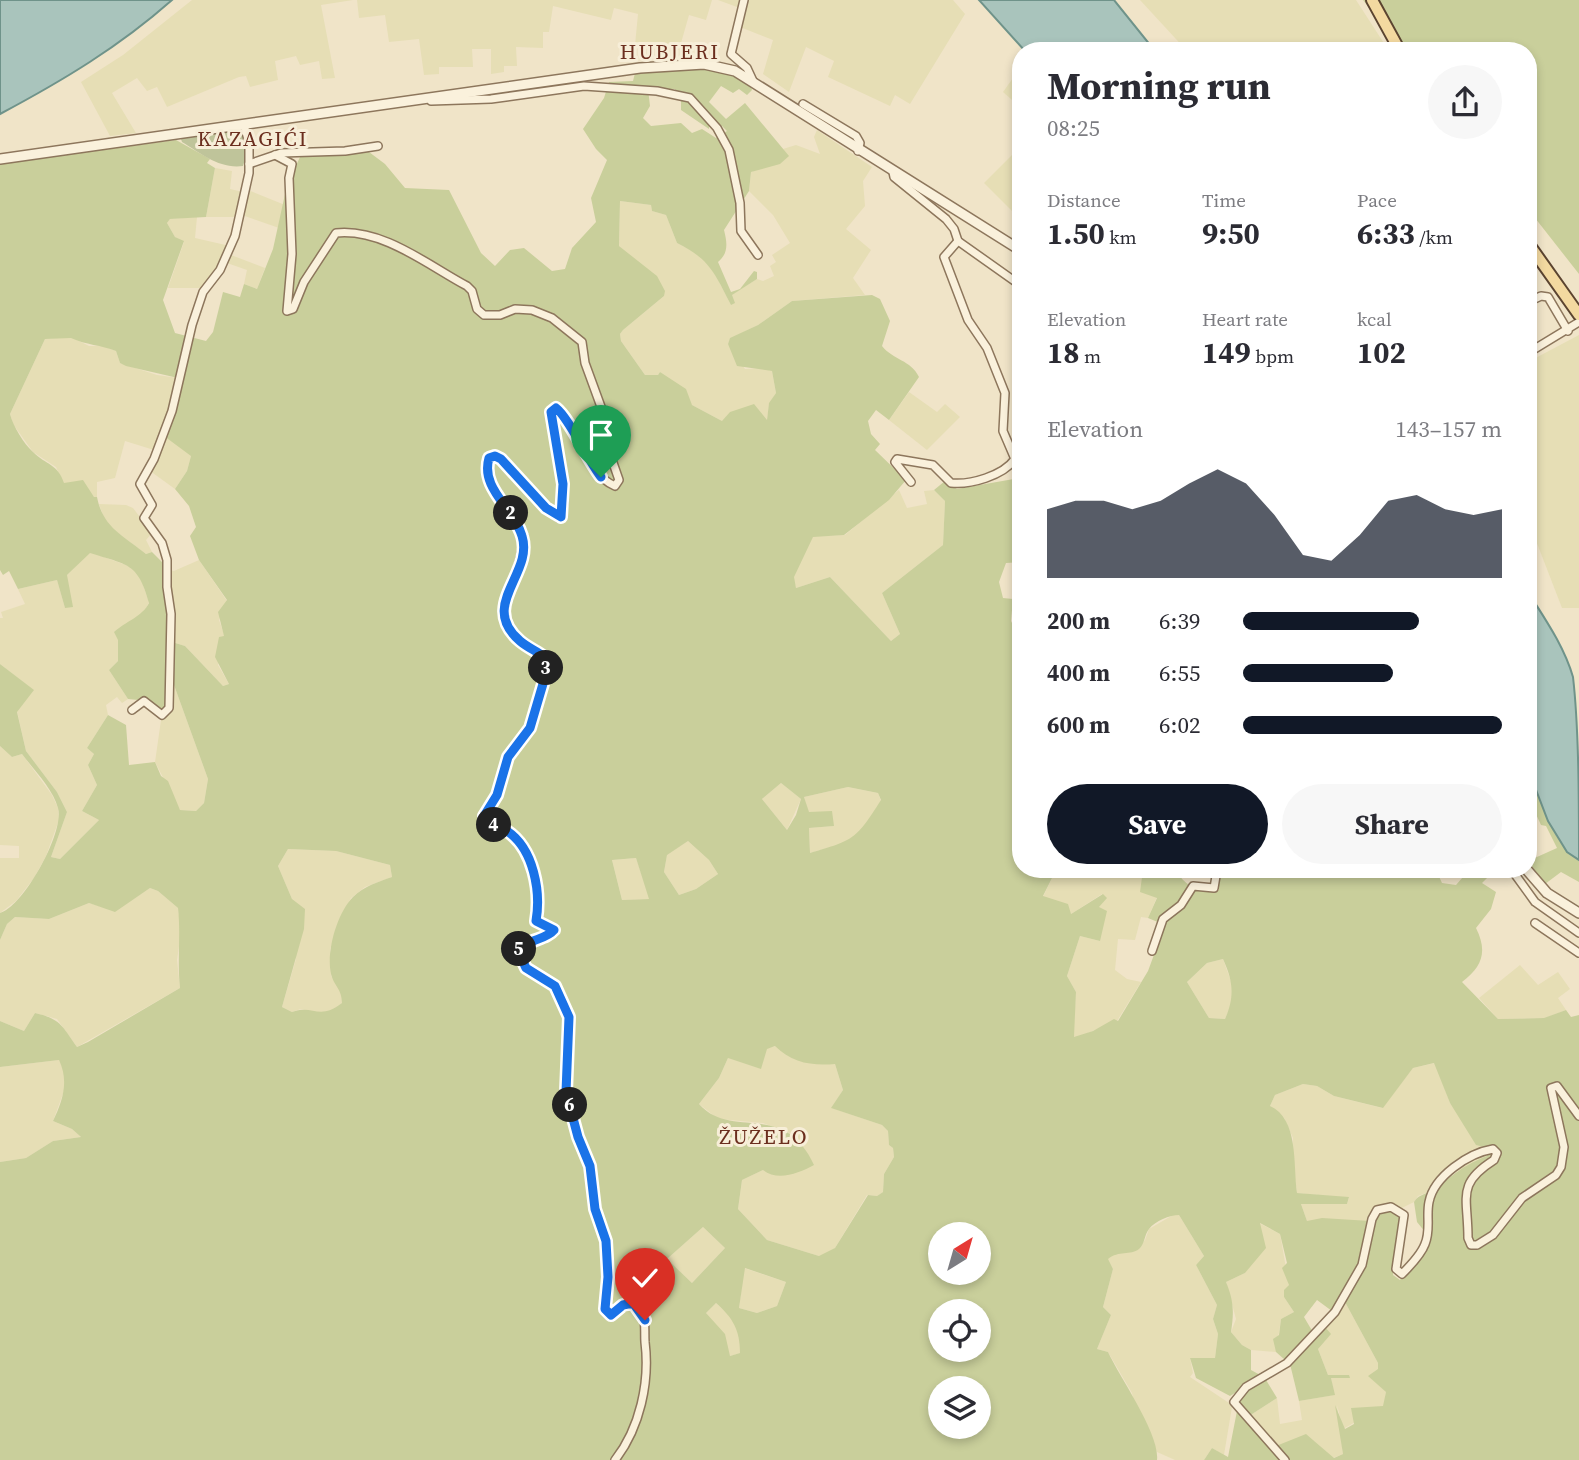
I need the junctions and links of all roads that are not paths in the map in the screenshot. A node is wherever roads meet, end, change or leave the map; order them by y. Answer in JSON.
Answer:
{"nodes":[{"id":1,"x":744,"y":0,"type":"edge"},
{"id":2,"x":1372,"y":0,"type":"edge"},
{"id":3,"x":1395,"y":42,"type":"edge"},
{"id":4,"x":753,"y":81,"type":"junction"},
{"id":5,"x":424,"y":100,"type":"junction"},
{"id":6,"x":803,"y":104,"type":"dead end"},
{"id":7,"x":244,"y":125,"type":"junction"},
{"id":8,"x":378,"y":146,"type":"dead end"},
{"id":9,"x":858,"y":151,"type":"junction"},
{"id":10,"x":275,"y":155,"type":"junction"},
{"id":11,"x":0,"y":159,"type":"edge"},
{"id":12,"x":249,"y":163,"type":"junction"},
{"id":13,"x":893,"y":172,"type":"junction"},
{"id":14,"x":958,"y":241,"type":"junction"},
{"id":15,"x":1012,"y":245,"type":"edge"},
{"id":16,"x":758,"y":255,"type":"dead end"},
{"id":17,"x":1537,"y":256,"type":"edge"},
{"id":18,"x":1012,"y":275,"type":"edge"},
{"id":19,"x":1537,"y":298,"type":"edge"},
{"id":20,"x":1579,"y":315,"type":"edge"},
{"id":21,"x":1579,"y":322,"type":"edge"},
{"id":22,"x":1569,"y":331,"type":"junction"},
{"id":23,"x":1537,"y":348,"type":"edge"},
{"id":24,"x":1012,"y":452,"type":"edge"},
{"id":25,"x":1012,"y":462,"type":"edge"},
{"id":26,"x":911,"y":482,"type":"dead end"},
{"id":27,"x":132,"y":710,"type":"dead end"},
{"id":28,"x":1216,"y":878,"type":"edge"},
{"id":29,"x":1518,"y":878,"type":"edge"},
{"id":30,"x":1534,"y":878,"type":"edge"},
{"id":31,"x":1579,"y":913,"type":"edge"},
{"id":32,"x":1535,"y":923,"type":"dead end"},
{"id":33,"x":1579,"y":933,"type":"edge"},
{"id":34,"x":1152,"y":951,"type":"dead end"},
{"id":35,"x":1579,"y":953,"type":"edge"},
{"id":36,"x":1579,"y":1116,"type":"edge"},
{"id":37,"x":615,"y":1460,"type":"edge"},
{"id":38,"x":1285,"y":1460,"type":"edge"}],
"edges":[{"from":1,"to":4,"type":"street"},
{"from":2,"to":3,"type":"main road"},
{"from":4,"to":5,"type":"street"},
{"from":4,"to":9,"type":"street"},
{"from":5,"to":7,"type":"street"},
{"from":5,"to":16,"type":"street"},
{"from":6,"to":9,"type":"street"},
{"from":7,"to":11,"type":"street"},
{"from":7,"to":12,"type":"street"},
{"from":8,"to":10,"type":"street"},
{"from":9,"to":13,"type":"street"},
{"from":10,"to":12,"type":"street"},
{"from":10,"to":37,"type":"street"},
{"from":12,"to":27,"type":"street"},
{"from":13,"to":14,"type":"street"},
{"from":13,"to":15,"type":"street"},
{"from":14,"to":18,"type":"street"},
{"from":14,"to":24,"type":"street"},
{"from":17,"to":20,"type":"main road"},
{"from":19,"to":22,"type":"street"},
{"from":21,"to":22,"type":"street"},
{"from":22,"to":23,"type":"street"},
{"from":25,"to":26,"type":"street"},
{"from":28,"to":34,"type":"street"},
{"from":29,"to":33,"type":"street"},
{"from":30,"to":31,"type":"street"},
{"from":32,"to":35,"type":"street"},
{"from":36,"to":38,"type":"street"}]}
